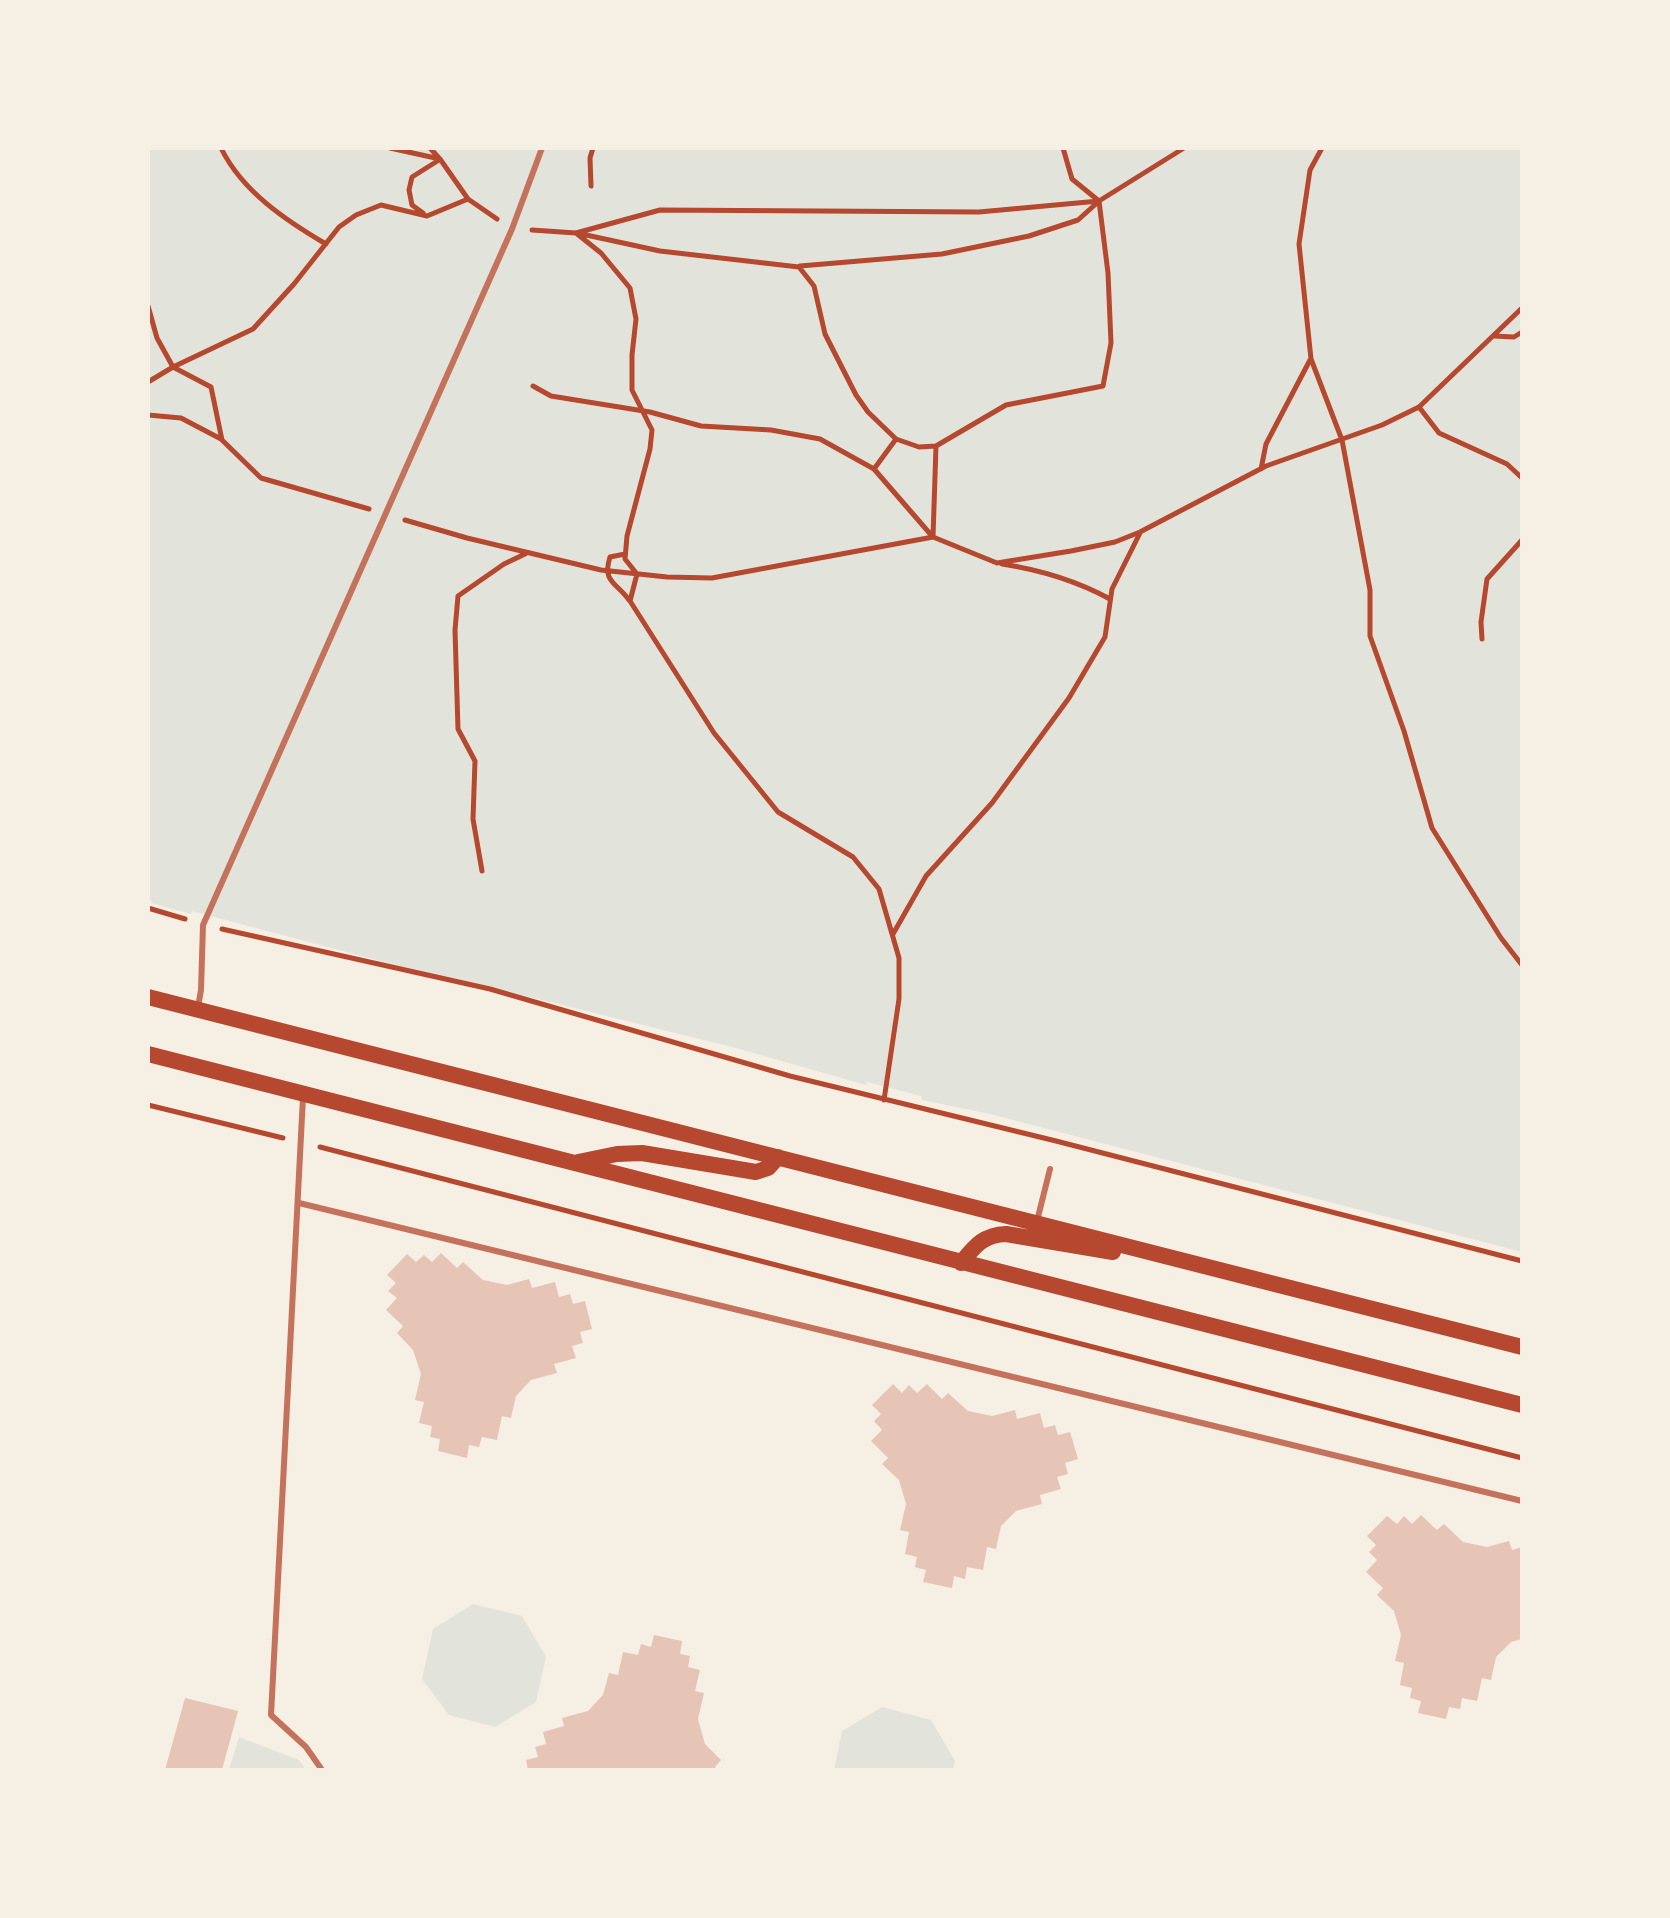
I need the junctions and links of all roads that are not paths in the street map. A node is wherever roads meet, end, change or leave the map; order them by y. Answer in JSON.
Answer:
{"nodes":[{"id":1,"x":542,"y":148,"type":"edge"},
{"id":2,"x":148,"y":997,"type":"edge"},
{"id":3,"x":197,"y":1010,"type":"junction"},
{"id":4,"x":148,"y":1054,"type":"edge"},
{"id":5,"x":303,"y":1094,"type":"junction"},
{"id":6,"x":778,"y":1157,"type":"junction"},
{"id":7,"x":573,"y":1163,"type":"junction"},
{"id":8,"x":1050,"y":1169,"type":"dead end"},
{"id":9,"x":299,"y":1203,"type":"junction"},
{"id":10,"x":1036,"y":1224,"type":"junction"},
{"id":11,"x":1142,"y":1251,"type":"junction"},
{"id":12,"x":961,"y":1263,"type":"junction"},
{"id":13,"x":1522,"y":1347,"type":"edge"},
{"id":14,"x":1522,"y":1405,"type":"edge"},
{"id":15,"x":1522,"y":1501,"type":"edge"},
{"id":16,"x":322,"y":1770,"type":"edge"}],
"edges":[{"from":1,"to":3,"type":"lane"},
{"from":2,"to":3,"type":"main road"},
{"from":3,"to":6,"type":"main road"},
{"from":4,"to":5,"type":"main road"},
{"from":5,"to":7,"type":"main road"},
{"from":5,"to":9,"type":"lane"},
{"from":6,"to":7,"type":"main road"},
{"from":6,"to":10,"type":"main road"},
{"from":7,"to":12,"type":"main road"},
{"from":8,"to":10,"type":"lane"},
{"from":9,"to":15,"type":"lane"},
{"from":9,"to":16,"type":"lane"},
{"from":10,"to":11,"type":"main road"},
{"from":11,"to":12,"type":"main road"},
{"from":11,"to":13,"type":"main road"},
{"from":12,"to":14,"type":"main road"}]}
